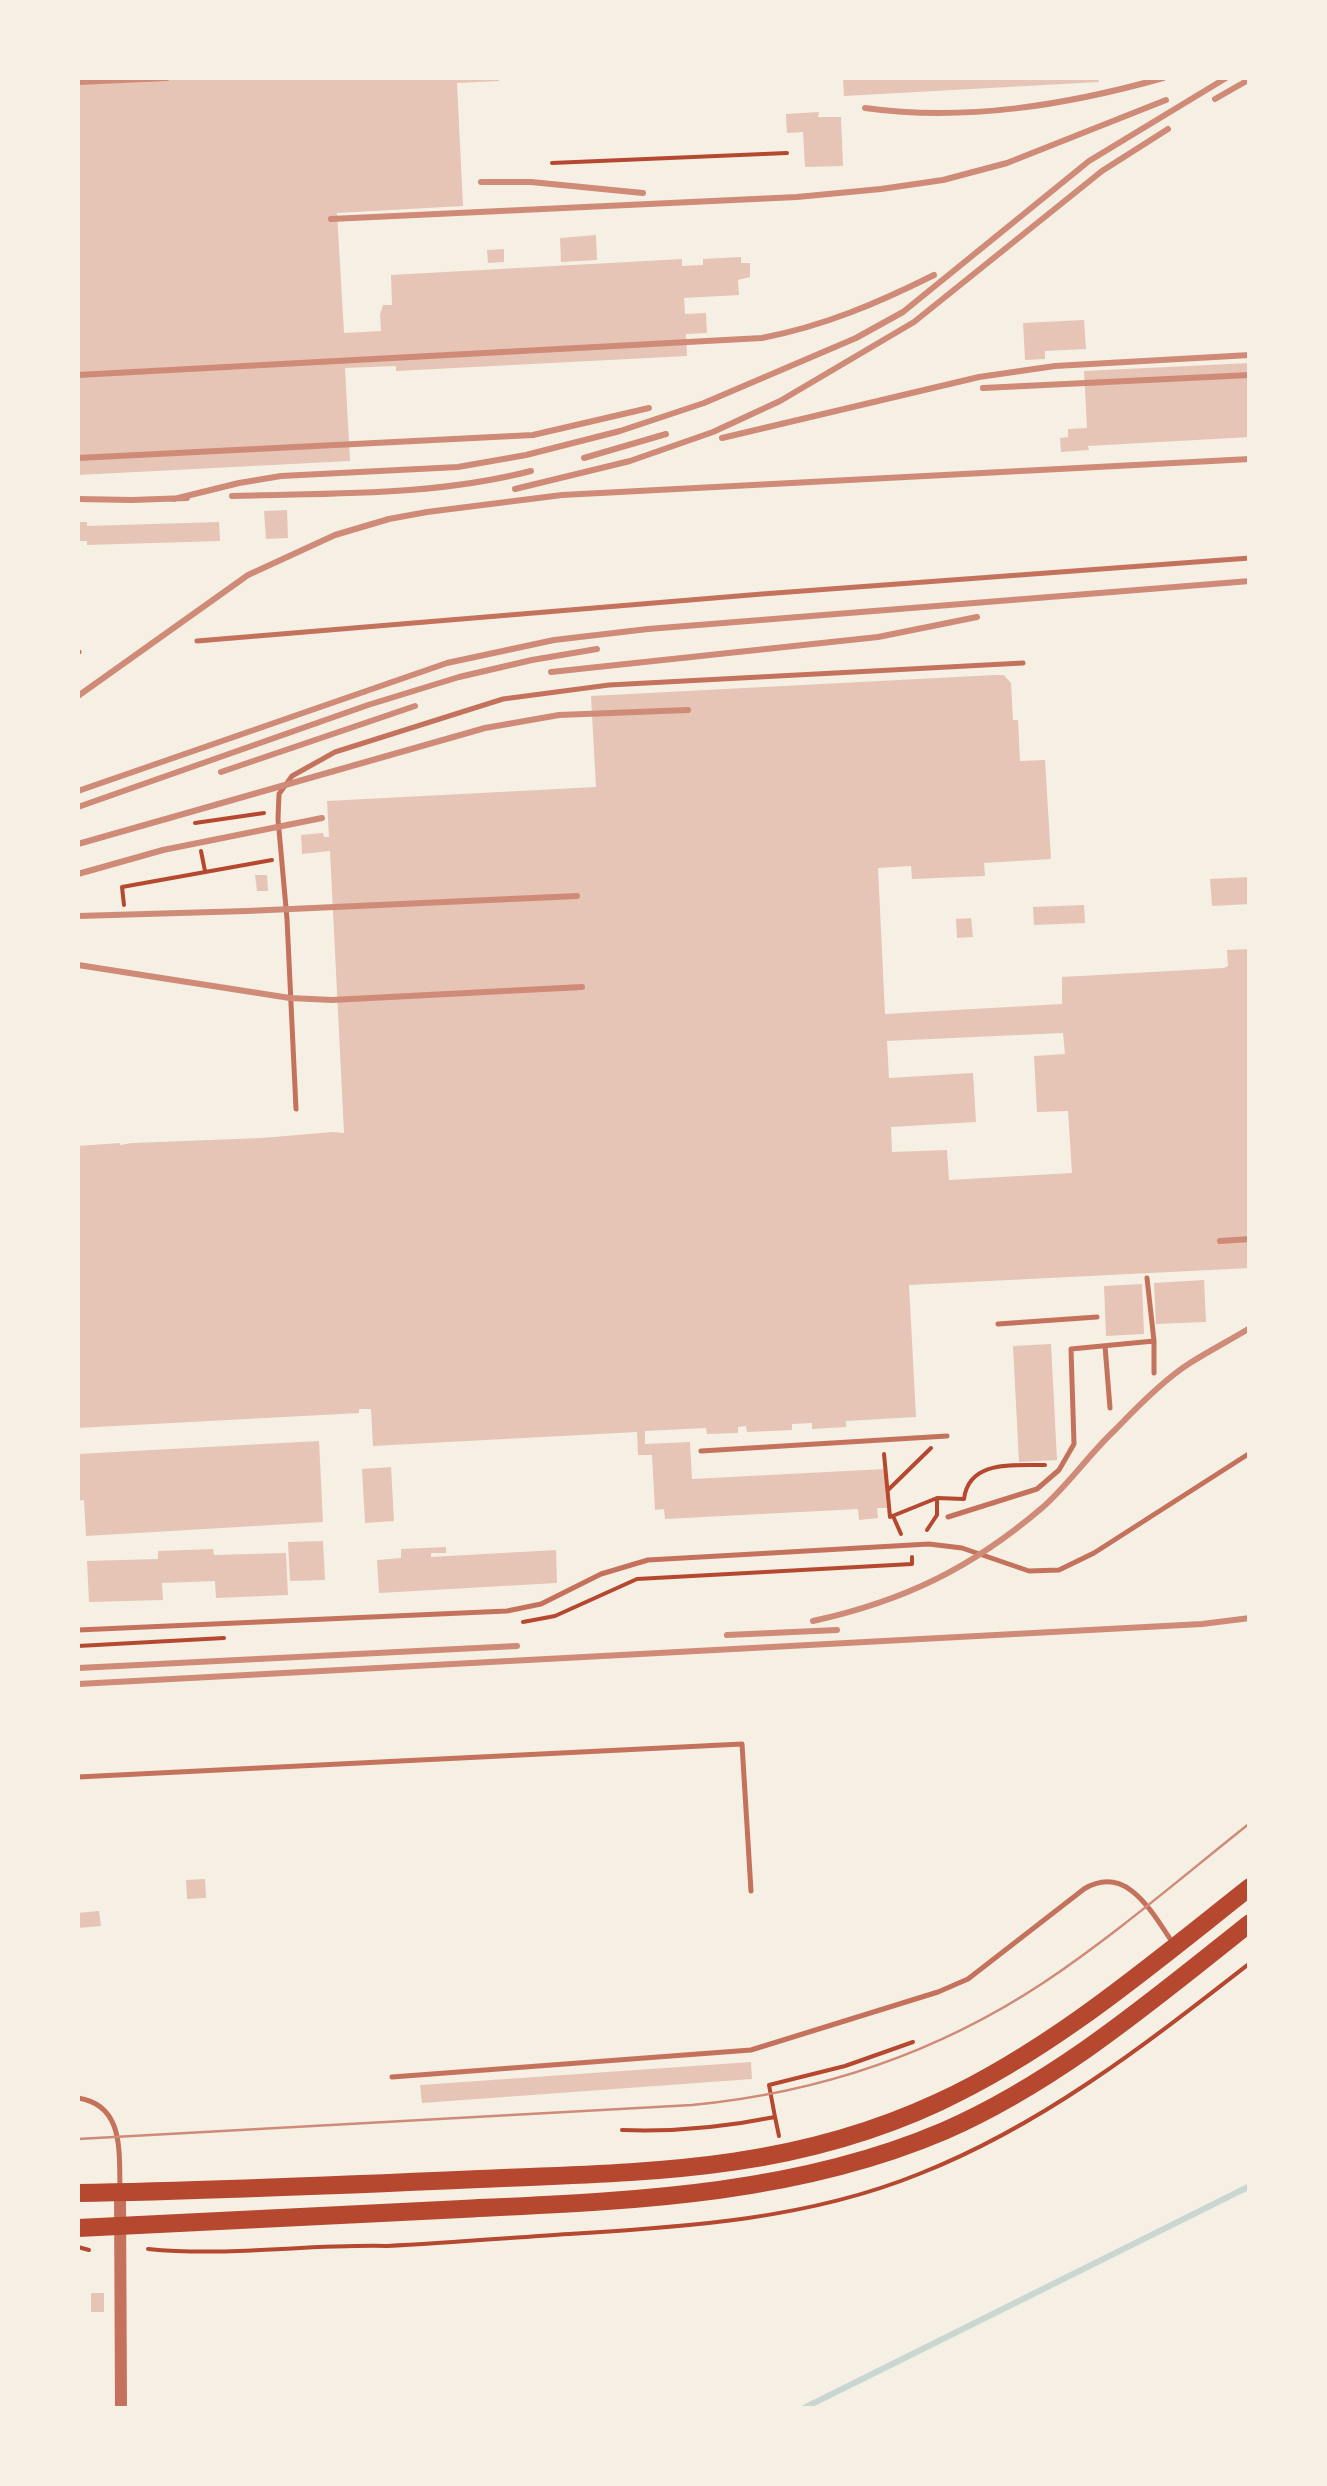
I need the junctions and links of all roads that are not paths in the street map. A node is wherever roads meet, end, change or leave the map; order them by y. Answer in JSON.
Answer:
{"nodes":[{"id":1,"x":1250,"y":558,"type":"edge"},
{"id":2,"x":197,"y":642,"type":"dead end"},
{"id":3,"x":1022,"y":663,"type":"dead end"},
{"id":4,"x":296,"y":1109,"type":"dead end"},
{"id":5,"x":1147,"y":1278,"type":"dead end"},
{"id":6,"x":1097,"y":1317,"type":"dead end"},
{"id":7,"x":998,"y":1324,"type":"dead end"},
{"id":8,"x":1154,"y":1341,"type":"junction"},
{"id":9,"x":1104,"y":1346,"type":"junction"},
{"id":10,"x":1154,"y":1374,"type":"dead end"},
{"id":11,"x":1110,"y":1408,"type":"dead end"},
{"id":12,"x":945,"y":1436,"type":"road end"},
{"id":13,"x":701,"y":1451,"type":"dead end"},
{"id":14,"x":1250,"y":1453,"type":"edge"},
{"id":15,"x":948,"y":1517,"type":"dead end"},
{"id":16,"x":78,"y":1630,"type":"edge"},
{"id":17,"x":78,"y":1777,"type":"edge"},
{"id":18,"x":1250,"y":1887,"type":"edge"},
{"id":19,"x":750,"y":1891,"type":"dead end"},
{"id":20,"x":1250,"y":1923,"type":"edge"},
{"id":21,"x":1175,"y":1946,"type":"junction"},
{"id":22,"x":392,"y":2077,"type":"dead end"},
{"id":23,"x":78,"y":2098,"type":"edge"},
{"id":24,"x":120,"y":2192,"type":"junction"},
{"id":25,"x":78,"y":2193,"type":"edge"},
{"id":26,"x":120,"y":2226,"type":"junction"},
{"id":27,"x":78,"y":2228,"type":"edge"},
{"id":28,"x":121,"y":2408,"type":"edge"}],
"edges":[{"from":1,"to":2,"type":"lane"},
{"from":3,"to":4,"type":"lane"},
{"from":5,"to":8,"type":"lane"},
{"from":6,"to":7,"type":"lane"},
{"from":8,"to":9,"type":"lane"},
{"from":8,"to":10,"type":"lane"},
{"from":9,"to":11,"type":"lane"},
{"from":9,"to":15,"type":"lane"},
{"from":12,"to":13,"type":"lane"},
{"from":14,"to":16,"type":"lane"},
{"from":17,"to":19,"type":"lane"},
{"from":18,"to":21,"type":"main road"},
{"from":20,"to":26,"type":"main road"},
{"from":21,"to":22,"type":"lane"},
{"from":21,"to":24,"type":"main road"},
{"from":23,"to":24,"type":"lane"},
{"from":24,"to":25,"type":"main road"},
{"from":24,"to":26,"type":"street"},
{"from":26,"to":27,"type":"main road"},
{"from":26,"to":28,"type":"street"}]}
